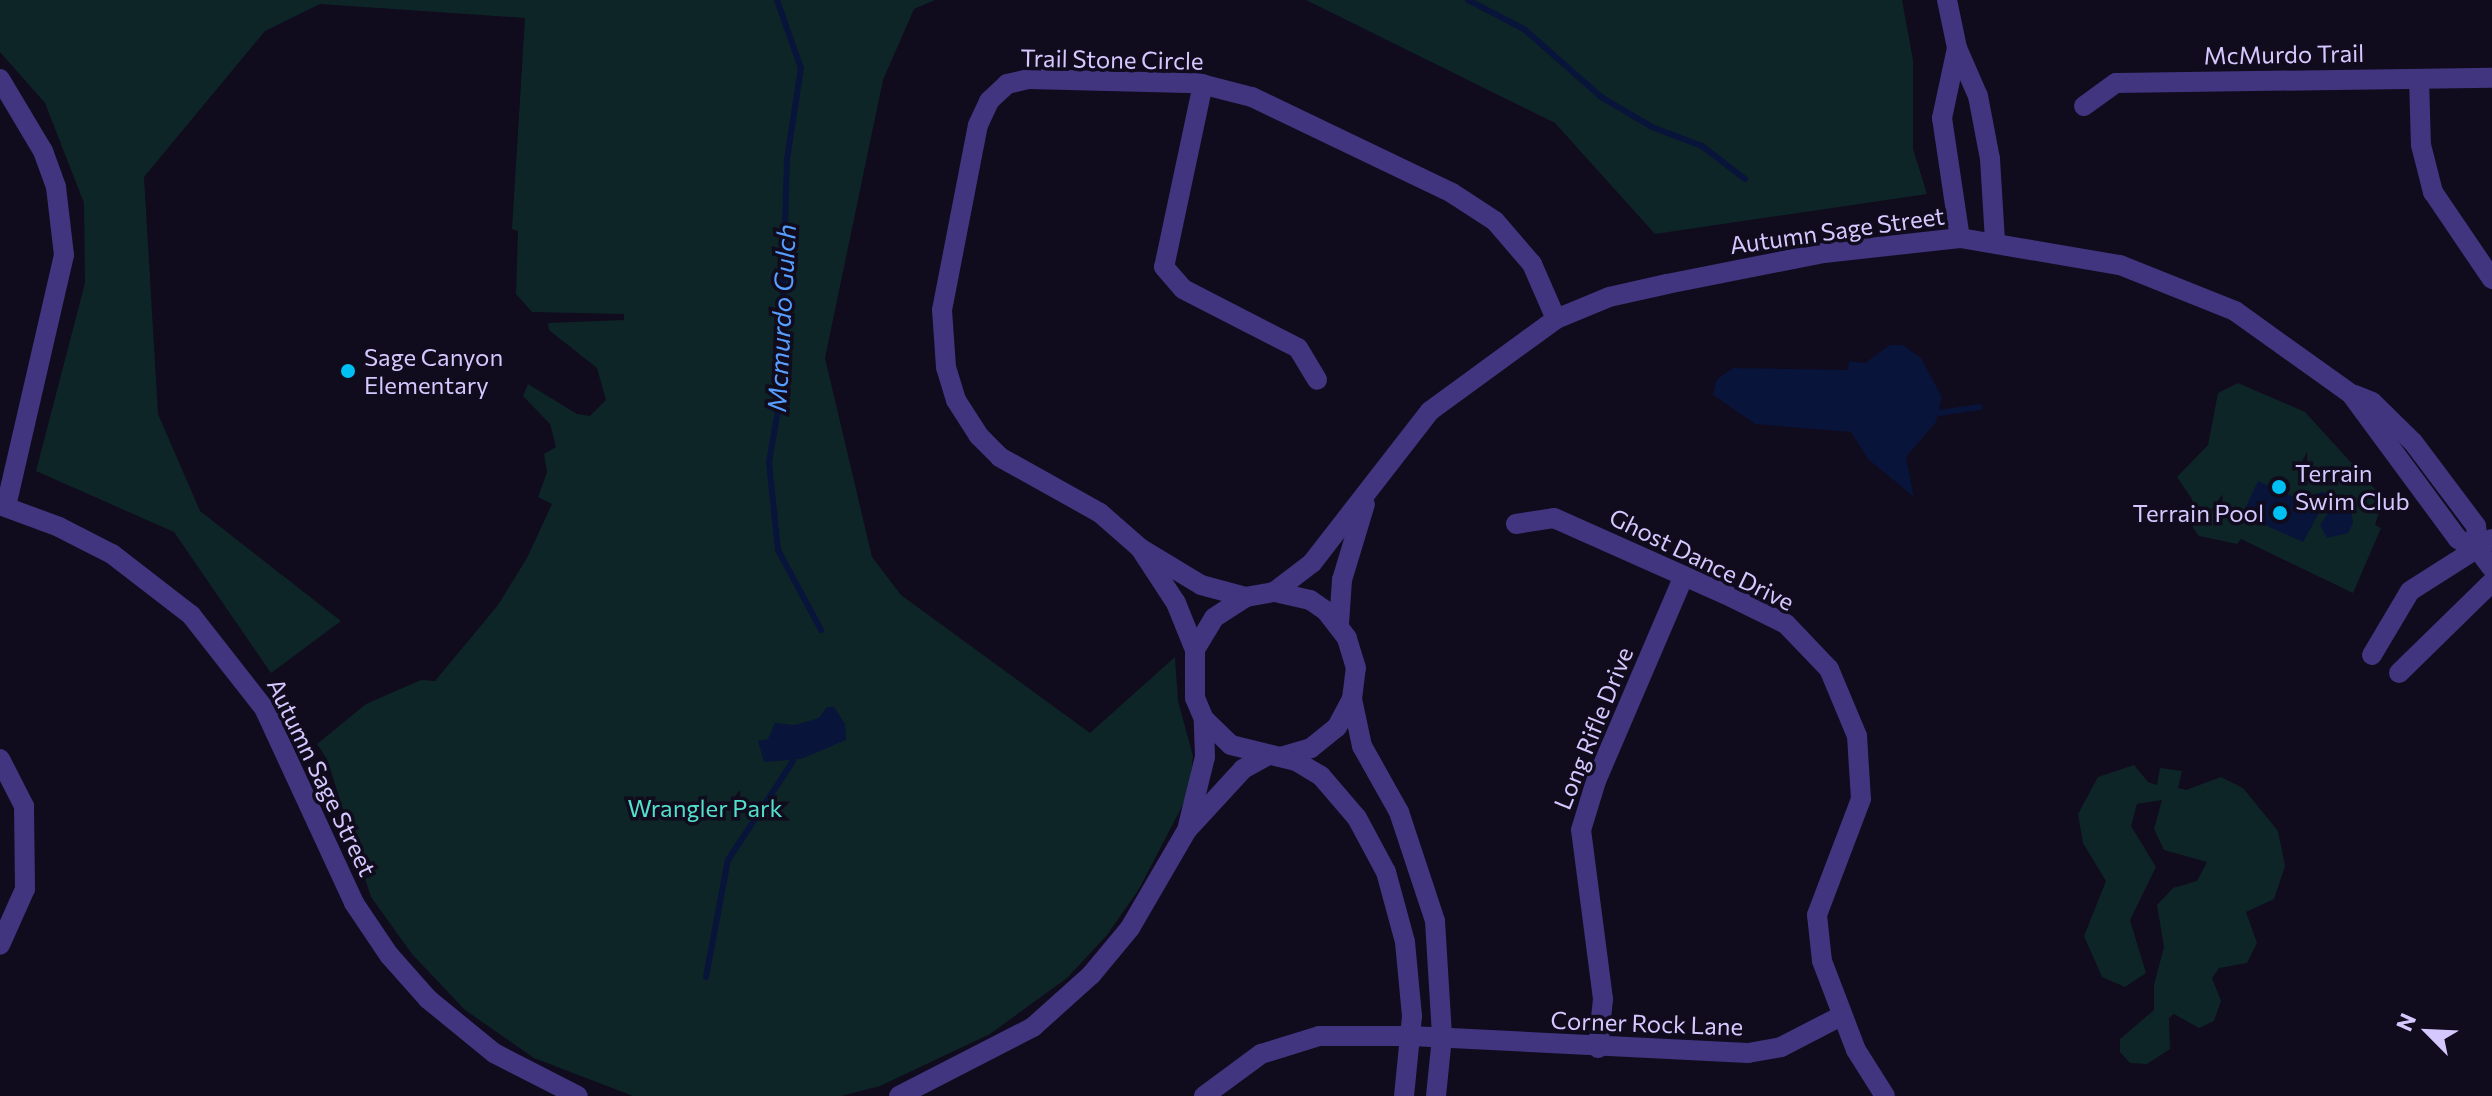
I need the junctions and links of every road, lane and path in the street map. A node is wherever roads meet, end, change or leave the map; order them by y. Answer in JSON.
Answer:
{"nodes":[{"id":1,"x":1947,"y":0,"type":"edge"},
{"id":2,"x":1957,"y":48,"type":"junction"},
{"id":3,"x":2492,"y":78,"type":"edge"},
{"id":4,"x":0,"y":79,"type":"edge"},
{"id":5,"x":2419,"y":79,"type":"junction"},
{"id":6,"x":1203,"y":84,"type":"junction"},
{"id":7,"x":2084,"y":106,"type":"dead end"},
{"id":8,"x":1960,"y":238,"type":"junction"},
{"id":9,"x":1995,"y":241,"type":"junction"},
{"id":10,"x":2492,"y":279,"type":"edge"},
{"id":11,"x":1556,"y":319,"type":"junction"},
{"id":12,"x":1317,"y":380,"type":"dead end"},
{"id":13,"x":1369,"y":491,"type":"junction"},
{"id":14,"x":3,"y":505,"type":"edge"},
{"id":15,"x":1516,"y":524,"type":"dead end"},
{"id":16,"x":2486,"y":545,"type":"edge"},
{"id":17,"x":1140,"y":548,"type":"junction"},
{"id":18,"x":2492,"y":568,"type":"edge"},
{"id":19,"x":1684,"y":576,"type":"junction"},
{"id":20,"x":2492,"y":582,"type":"edge"},
{"id":21,"x":1274,"y":592,"type":"junction"},
{"id":22,"x":1246,"y":597,"type":"junction"},
{"id":23,"x":1339,"y":624,"type":"junction"},
{"id":24,"x":1195,"y":650,"type":"junction"},
{"id":25,"x":2372,"y":655,"type":"dead end"},
{"id":26,"x":2399,"y":673,"type":"dead end"},
{"id":27,"x":1352,"y":699,"type":"junction"},
{"id":28,"x":1204,"y":719,"type":"junction"},
{"id":29,"x":1273,"y":757,"type":"junction"},
{"id":30,"x":0,"y":759,"type":"edge"},
{"id":31,"x":1187,"y":830,"type":"junction"},
{"id":32,"x":0,"y":945,"type":"edge"},
{"id":33,"x":1841,"y":1016,"type":"junction"},
{"id":34,"x":1411,"y":1036,"type":"junction"},
{"id":35,"x":1442,"y":1037,"type":"junction"},
{"id":36,"x":1598,"y":1048,"type":"junction"},
{"id":37,"x":578,"y":1096,"type":"edge"},
{"id":38,"x":899,"y":1096,"type":"edge"},
{"id":39,"x":1204,"y":1096,"type":"edge"},
{"id":40,"x":1404,"y":1096,"type":"edge"},
{"id":41,"x":1436,"y":1096,"type":"edge"},
{"id":42,"x":1885,"y":1096,"type":"edge"}],
"edges":[{"from":1,"to":2,"type":"street"},
{"from":2,"to":8,"type":"street"},
{"from":2,"to":9,"type":"street"},
{"from":3,"to":5,"type":"street","name":"McMurdo Trail"},
{"from":4,"to":14,"type":"street"},
{"from":5,"to":7,"type":"street","name":"McMurdo Trail"},
{"from":5,"to":10,"type":"street"},
{"from":6,"to":11,"type":"street","name":"Trail Stone Circle"},
{"from":6,"to":12,"type":"street"},
{"from":6,"to":17,"type":"street","name":"Trail Stone Circle"},
{"from":8,"to":9,"type":"street","name":"Autumn Sage Street"},
{"from":8,"to":11,"type":"street","name":"Autumn Sage Street"},
{"from":9,"to":16,"type":"street","name":"Autumn Sage Street"},
{"from":11,"to":13,"type":"street","name":"Autumn Sage Street"},
{"from":13,"to":21,"type":"street","name":"Autumn Sage Street"},
{"from":13,"to":23,"type":"street","name":"Autumn Sage Street"},
{"from":14,"to":37,"type":"street","name":"Autumn Sage Street"},
{"from":15,"to":19,"type":"street","name":"Ghost Dance Drive"},
{"from":16,"to":18,"type":"street","name":"Autumn Sage Street"},
{"from":16,"to":25,"type":"street"},
{"from":17,"to":22,"type":"street","name":"Trail Stone Circle"},
{"from":17,"to":24,"type":"street","name":"Trail Stone Circle"},
{"from":19,"to":33,"type":"street","name":"Ghost Dance Drive"},
{"from":19,"to":36,"type":"street","name":"Long Rifle Drive"},
{"from":20,"to":26,"type":"street"},
{"from":21,"to":22,"type":"street"},
{"from":21,"to":23,"type":"street"},
{"from":22,"to":24,"type":"street"},
{"from":23,"to":27,"type":"street"},
{"from":24,"to":28,"type":"street"},
{"from":27,"to":29,"type":"street"},
{"from":27,"to":35,"type":"street"},
{"from":28,"to":29,"type":"street"},
{"from":28,"to":31,"type":"street"},
{"from":29,"to":31,"type":"street"},
{"from":29,"to":34,"type":"street"},
{"from":30,"to":32,"type":"street"},
{"from":31,"to":38,"type":"street"},
{"from":33,"to":36,"type":"street","name":"Corner Rock Lane"},
{"from":33,"to":42,"type":"street","name":"Ghost Dance Drive"},
{"from":34,"to":35,"type":"street","name":"Corner Rock Lane"},
{"from":34,"to":39,"type":"street","name":"Corner Rock Lane"},
{"from":34,"to":40,"type":"street"},
{"from":35,"to":36,"type":"street","name":"Corner Rock Lane"},
{"from":35,"to":41,"type":"street"}]}
